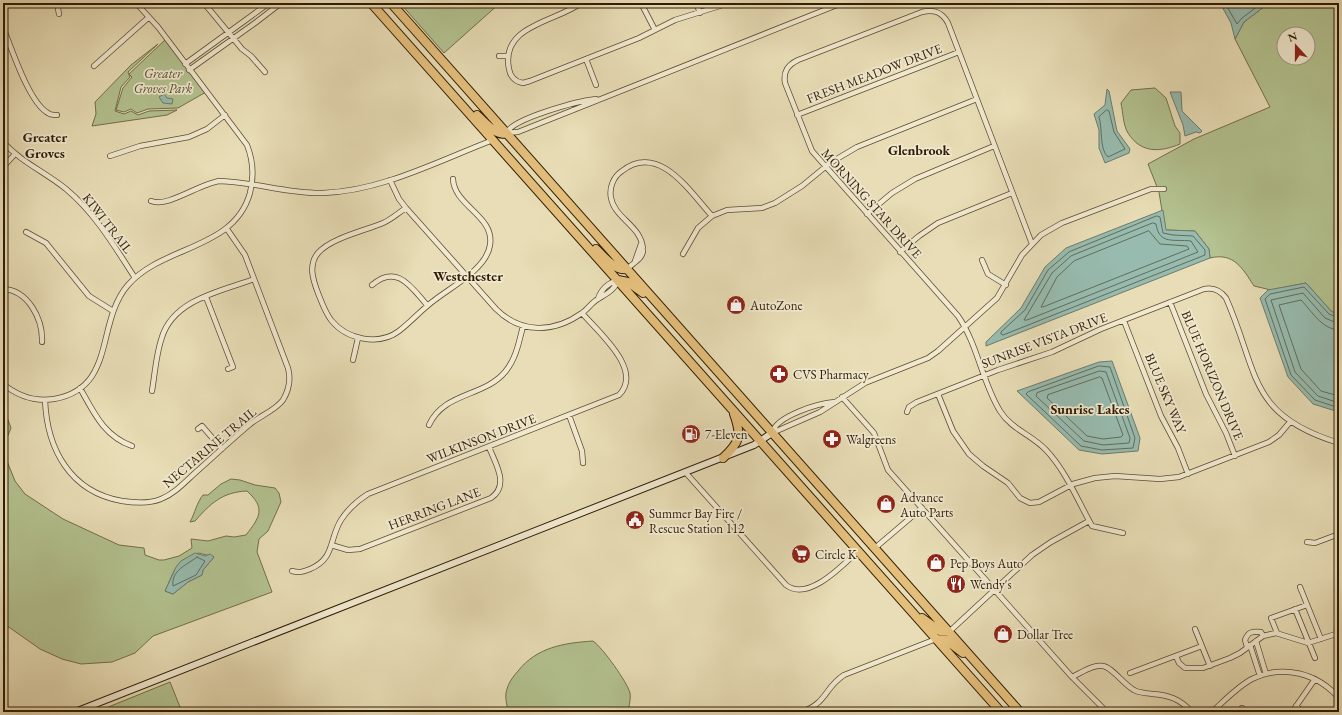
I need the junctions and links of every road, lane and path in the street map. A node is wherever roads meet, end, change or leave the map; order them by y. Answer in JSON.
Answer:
{"nodes":[{"id":1,"x":57,"y":3,"type":"edge"},
{"id":2,"x":136,"y":3,"type":"edge"},
{"id":3,"x":204,"y":3,"type":"edge"},
{"id":4,"x":269,"y":3,"type":"edge"},
{"id":5,"x":281,"y":3,"type":"edge"},
{"id":6,"x":371,"y":3,"type":"edge"},
{"id":7,"x":391,"y":3,"type":"edge"},
{"id":8,"x":581,"y":3,"type":"edge"},
{"id":9,"x":641,"y":3,"type":"edge"},
{"id":10,"x":696,"y":3,"type":"edge"},
{"id":11,"x":729,"y":3,"type":"edge"},
{"id":12,"x":842,"y":3,"type":"edge"},
{"id":13,"x":274,"y":9,"type":"junction"},
{"id":14,"x":700,"y":13,"type":"junction"},
{"id":15,"x":59,"y":14,"type":"dead end"},
{"id":16,"x":149,"y":17,"type":"junction"},
{"id":17,"x":3,"y":27,"type":"edge"},
{"id":18,"x":655,"y":30,"type":"junction"},
{"id":19,"x":228,"y":33,"type":"junction"},
{"id":20,"x":233,"y":39,"type":"junction"},
{"id":21,"x":959,"y":52,"type":"junction"},
{"id":22,"x":499,"y":56,"type":"dead end"},
{"id":23,"x":508,"y":56,"type":"junction"},
{"id":24,"x":586,"y":59,"type":"junction"},
{"id":25,"x":423,"y":61,"type":"junction"},
{"id":26,"x":185,"y":64,"type":"junction"},
{"id":27,"x":94,"y":66,"type":"dead end"},
{"id":28,"x":189,"y":70,"type":"junction"},
{"id":29,"x":780,"y":71,"type":"dead end"},
{"id":30,"x":266,"y":72,"type":"dead end"},
{"id":31,"x":785,"y":72,"type":"junction"},
{"id":32,"x":596,"y":85,"type":"dead end"},
{"id":33,"x":596,"y":99,"type":"junction"},
{"id":34,"x":977,"y":99,"type":"junction"},
{"id":35,"x":57,"y":115,"type":"dead end"},
{"id":36,"x":225,"y":115,"type":"junction"},
{"id":37,"x":538,"y":115,"type":"junction"},
{"id":38,"x":797,"y":115,"type":"junction"},
{"id":39,"x":541,"y":123,"type":"junction"},
{"id":40,"x":506,"y":133,"type":"junction"},
{"id":41,"x":493,"y":140,"type":"junction"},
{"id":42,"x":3,"y":142,"type":"edge"},
{"id":43,"x":994,"y":146,"type":"junction"},
{"id":44,"x":15,"y":154,"type":"junction"},
{"id":45,"x":110,"y":156,"type":"dead end"},
{"id":46,"x":3,"y":167,"type":"edge"},
{"id":47,"x":825,"y":167,"type":"junction"},
{"id":48,"x":453,"y":179,"type":"dead end"},
{"id":49,"x":390,"y":180,"type":"junction"},
{"id":50,"x":252,"y":186,"type":"junction"},
{"id":51,"x":1164,"y":189,"type":"dead end"},
{"id":52,"x":1012,"y":193,"type":"junction"},
{"id":53,"x":542,"y":196,"type":"junction"},
{"id":54,"x":151,"y":201,"type":"dead end"},
{"id":55,"x":406,"y":208,"type":"junction"},
{"id":56,"x":867,"y":214,"type":"junction"},
{"id":57,"x":712,"y":216,"type":"junction"},
{"id":58,"x":227,"y":229,"type":"junction"},
{"id":59,"x":26,"y":232,"type":"dead end"},
{"id":60,"x":1032,"y":244,"type":"junction"},
{"id":61,"x":900,"y":252,"type":"junction"},
{"id":62,"x":683,"y":254,"type":"dead end"},
{"id":63,"x":982,"y":260,"type":"dead end"},
{"id":64,"x":627,"y":269,"type":"junction"},
{"id":65,"x":466,"y":276,"type":"junction"},
{"id":66,"x":135,"y":278,"type":"junction"},
{"id":67,"x":254,"y":279,"type":"junction"},
{"id":68,"x":618,"y":280,"type":"junction"},
{"id":69,"x":372,"y":285,"type":"dead end"},
{"id":70,"x":1006,"y":285,"type":"junction"},
{"id":71,"x":3,"y":289,"type":"edge"},
{"id":72,"x":206,"y":297,"type":"junction"},
{"id":73,"x":1170,"y":302,"type":"junction"},
{"id":74,"x":657,"y":303,"type":"junction"},
{"id":75,"x":427,"y":305,"type":"junction"},
{"id":76,"x":113,"y":311,"type":"junction"},
{"id":77,"x":582,"y":314,"type":"junction"},
{"id":78,"x":1124,"y":321,"type":"junction"},
{"id":79,"x":523,"y":326,"type":"junction"},
{"id":80,"x":965,"y":327,"type":"junction"},
{"id":81,"x":358,"y":338,"type":"junction"},
{"id":82,"x":42,"y":342,"type":"dead end"},
{"id":83,"x":352,"y":360,"type":"dead end"},
{"id":84,"x":228,"y":369,"type":"dead end"},
{"id":85,"x":985,"y":375,"type":"junction"},
{"id":86,"x":3,"y":384,"type":"edge"},
{"id":87,"x":80,"y":388,"type":"junction"},
{"id":88,"x":152,"y":391,"type":"dead end"},
{"id":89,"x":938,"y":394,"type":"junction"},
{"id":90,"x":842,"y":397,"type":"junction"},
{"id":91,"x":45,"y":400,"type":"junction"},
{"id":92,"x":835,"y":402,"type":"junction"},
{"id":93,"x":731,"y":408,"type":"junction"},
{"id":94,"x":907,"y":412,"type":"dead end"},
{"id":95,"x":569,"y":415,"type":"junction"},
{"id":96,"x":1290,"y":422,"type":"junction"},
{"id":97,"x":429,"y":425,"type":"dead end"},
{"id":98,"x":198,"y":429,"type":"dead end"},
{"id":99,"x":772,"y":433,"type":"junction"},
{"id":100,"x":761,"y":442,"type":"junction"},
{"id":101,"x":1339,"y":443,"type":"edge"},
{"id":102,"x":132,"y":446,"type":"dead end"},
{"id":103,"x":489,"y":447,"type":"junction"},
{"id":104,"x":222,"y":449,"type":"junction"},
{"id":105,"x":1235,"y":456,"type":"junction"},
{"id":106,"x":723,"y":458,"type":"junction"},
{"id":107,"x":583,"y":463,"type":"dead end"},
{"id":108,"x":686,"y":473,"type":"junction"},
{"id":109,"x":1188,"y":474,"type":"junction"},
{"id":110,"x":1070,"y":486,"type":"junction"},
{"id":111,"x":922,"y":508,"type":"junction"},
{"id":112,"x":1090,"y":521,"type":"junction"},
{"id":113,"x":1123,"y":533,"type":"dead end"},
{"id":114,"x":1339,"y":534,"type":"edge"},
{"id":115,"x":1307,"y":542,"type":"dead end"},
{"id":116,"x":332,"y":545,"type":"junction"},
{"id":117,"x":875,"y":548,"type":"junction"},
{"id":118,"x":858,"y":551,"type":"junction"},
{"id":119,"x":292,"y":571,"type":"dead end"},
{"id":120,"x":1300,"y":587,"type":"dead end"},
{"id":121,"x":995,"y":591,"type":"junction"},
{"id":122,"x":1307,"y":604,"type":"junction"},
{"id":123,"x":909,"y":609,"type":"junction"},
{"id":124,"x":1295,"y":609,"type":"junction"},
{"id":125,"x":1195,"y":629,"type":"dead end"},
{"id":126,"x":949,"y":632,"type":"junction"},
{"id":127,"x":1277,"y":633,"type":"junction"},
{"id":128,"x":1339,"y":633,"type":"edge"},
{"id":129,"x":1263,"y":636,"type":"junction"},
{"id":130,"x":936,"y":639,"type":"junction"},
{"id":131,"x":1321,"y":639,"type":"junction"},
{"id":132,"x":1256,"y":641,"type":"junction"},
{"id":133,"x":1310,"y":643,"type":"junction"},
{"id":134,"x":1202,"y":646,"type":"junction"},
{"id":135,"x":1249,"y":646,"type":"junction"},
{"id":136,"x":1176,"y":656,"type":"junction"},
{"id":137,"x":1315,"y":658,"type":"dead end"},
{"id":138,"x":977,"y":663,"type":"junction"},
{"id":139,"x":1210,"y":666,"type":"junction"},
{"id":140,"x":1130,"y":673,"type":"dead end"},
{"id":141,"x":1266,"y":674,"type":"junction"},
{"id":142,"x":1260,"y":676,"type":"junction"},
{"id":143,"x":1072,"y":677,"type":"junction"},
{"id":144,"x":1314,"y":679,"type":"junction"},
{"id":145,"x":1339,"y":698,"type":"edge"},
{"id":146,"x":1296,"y":706,"type":"junction"},
{"id":147,"x":75,"y":712,"type":"edge"},
{"id":148,"x":802,"y":712,"type":"edge"},
{"id":149,"x":1001,"y":712,"type":"edge"},
{"id":150,"x":1020,"y":712,"type":"edge"},
{"id":151,"x":1107,"y":712,"type":"edge"},
{"id":152,"x":1192,"y":712,"type":"edge"},
{"id":153,"x":1212,"y":712,"type":"edge"},
{"id":154,"x":1292,"y":712,"type":"edge"},
{"id":155,"x":1303,"y":712,"type":"edge"}],
"edges":[{"from":1,"to":15,"type":"street"},
{"from":2,"to":16,"type":"street"},
{"from":3,"to":19,"type":"street"},
{"from":4,"to":13,"type":"street"},
{"from":4,"to":19,"type":"street"},
{"from":5,"to":13,"type":"street"},
{"from":6,"to":25,"type":"highway"},
{"from":7,"to":40,"type":"highway"},
{"from":8,"to":23,"type":"street"},
{"from":9,"to":18,"type":"street"},
{"from":10,"to":14,"type":"street"},
{"from":11,"to":14,"type":"street"},
{"from":12,"to":33,"type":"street"},
{"from":13,"to":20,"type":"street"},
{"from":14,"to":18,"type":"street"},
{"from":16,"to":26,"type":"street"},
{"from":16,"to":27,"type":"street"},
{"from":17,"to":35,"type":"street"},
{"from":18,"to":24,"type":"street"},
{"from":19,"to":20,"type":"street"},
{"from":19,"to":26,"type":"street"},
{"from":20,"to":28,"type":"street"},
{"from":20,"to":30,"type":"street"},
{"from":21,"to":31,"type":"street"},
{"from":21,"to":34,"type":"street"},
{"from":21,"to":38,"type":"street","name":"FRESH MEADOW DRIVE"},
{"from":22,"to":23,"type":"street"},
{"from":23,"to":24,"type":"street"},
{"from":24,"to":32,"type":"street"},
{"from":25,"to":40,"type":"highway"},
{"from":25,"to":41,"type":"highway"},
{"from":26,"to":28,"type":"street"},
{"from":28,"to":36,"type":"street"},
{"from":29,"to":31,"type":"street"},
{"from":31,"to":38,"type":"street","name":"MORNING STAR DRIVE"},
{"from":33,"to":37,"type":"street"},
{"from":33,"to":39,"type":"street"},
{"from":34,"to":43,"type":"street"},
{"from":34,"to":47,"type":"street"},
{"from":36,"to":45,"type":"street"},
{"from":36,"to":50,"type":"street"},
{"from":37,"to":39,"type":"street"},
{"from":37,"to":40,"type":"street"},
{"from":38,"to":47,"type":"street","name":"MORNING STAR DRIVE"},
{"from":39,"to":40,"type":"street"},
{"from":40,"to":64,"type":"highway"},
{"from":41,"to":49,"type":"street"},
{"from":41,"to":53,"type":"highway"},
{"from":42,"to":44,"type":"street","name":"KIWI TRAIL"},
{"from":43,"to":52,"type":"street"},
{"from":43,"to":56,"type":"street"},
{"from":44,"to":46,"type":"street"},
{"from":44,"to":66,"type":"street","name":"KIWI TRAIL"},
{"from":47,"to":56,"type":"street","name":"MORNING STAR DRIVE"},
{"from":47,"to":57,"type":"street"},
{"from":48,"to":65,"type":"street"},
{"from":49,"to":50,"type":"street"},
{"from":49,"to":55,"type":"street"},
{"from":50,"to":54,"type":"street"},
{"from":50,"to":58,"type":"street"},
{"from":51,"to":60,"type":"street"},
{"from":52,"to":60,"type":"street"},
{"from":52,"to":61,"type":"street"},
{"from":53,"to":64,"type":"highway"},
{"from":53,"to":68,"type":"highway"},
{"from":55,"to":65,"type":"street"},
{"from":55,"to":81,"type":"street"},
{"from":56,"to":61,"type":"street","name":"MORNING STAR DRIVE"},
{"from":57,"to":62,"type":"street"},
{"from":57,"to":64,"type":"street"},
{"from":58,"to":66,"type":"street"},
{"from":58,"to":67,"type":"street","name":"NECTARINE TRAIL"},
{"from":59,"to":76,"type":"street"},
{"from":60,"to":70,"type":"street"},
{"from":61,"to":80,"type":"street","name":"MORNING STAR DRIVE"},
{"from":63,"to":70,"type":"street"},
{"from":64,"to":74,"type":"highway"},
{"from":65,"to":75,"type":"street"},
{"from":65,"to":79,"type":"street"},
{"from":66,"to":76,"type":"street"},
{"from":67,"to":72,"type":"street"},
{"from":67,"to":104,"type":"street","name":"NECTARINE TRAIL"},
{"from":68,"to":74,"type":"highway"},
{"from":68,"to":77,"type":"street"},
{"from":68,"to":93,"type":"highway"},
{"from":69,"to":75,"type":"street"},
{"from":70,"to":80,"type":"street"},
{"from":71,"to":82,"type":"street"},
{"from":72,"to":84,"type":"street"},
{"from":72,"to":88,"type":"street"},
{"from":73,"to":78,"type":"street","name":"SUNRISE VISTA DRIVE"},
{"from":73,"to":96,"type":"street","name":"SUNRISE VISTA DRIVE"},
{"from":73,"to":105,"type":"street","name":"BLUE HORIZON DRIVE"},
{"from":74,"to":99,"type":"highway"},
{"from":75,"to":81,"type":"street"},
{"from":76,"to":87,"type":"street"},
{"from":77,"to":79,"type":"street"},
{"from":77,"to":95,"type":"street","name":"WILKINSON DRIVE"},
{"from":78,"to":85,"type":"street","name":"SUNRISE VISTA DRIVE"},
{"from":78,"to":109,"type":"street","name":"BLUE SKY WAY"},
{"from":79,"to":97,"type":"street"},
{"from":80,"to":85,"type":"street","name":"MORNING STAR DRIVE"},
{"from":80,"to":90,"type":"street"},
{"from":81,"to":83,"type":"street"},
{"from":85,"to":89,"type":"street","name":"SUNRISE VISTA DRIVE"},
{"from":85,"to":110,"type":"street","name":"MORNING STAR DRIVE"},
{"from":86,"to":91,"type":"street"},
{"from":87,"to":91,"type":"street"},
{"from":87,"to":102,"type":"street"},
{"from":89,"to":94,"type":"street","name":"SUNRISE VISTA DRIVE"},
{"from":89,"to":110,"type":"street"},
{"from":90,"to":92,"type":"street"},
{"from":90,"to":111,"type":"street"},
{"from":91,"to":104,"type":"street","name":"NECTARINE TRAIL"},
{"from":92,"to":99,"type":"street"},
{"from":92,"to":99,"type":"street"},
{"from":93,"to":100,"type":"highway"},
{"from":93,"to":106,"type":"highway"},
{"from":95,"to":103,"type":"street","name":"WILKINSON DRIVE"},
{"from":95,"to":107,"type":"street"},
{"from":96,"to":101,"type":"street"},
{"from":96,"to":105,"type":"street"},
{"from":98,"to":104,"type":"street"},
{"from":99,"to":100,"type":"main road"},
{"from":99,"to":117,"type":"highway"},
{"from":100,"to":106,"type":"main road"},
{"from":100,"to":118,"type":"highway"},
{"from":103,"to":116,"type":"street","name":"WILKINSON DRIVE"},
{"from":103,"to":116,"type":"street","name":"HERRING LANE"},
{"from":105,"to":109,"type":"street"},
{"from":106,"to":108,"type":"main road"},
{"from":108,"to":118,"type":"street"},
{"from":108,"to":147,"type":"main road"},
{"from":109,"to":110,"type":"street"},
{"from":110,"to":112,"type":"street","name":"MORNING STAR DRIVE"},
{"from":111,"to":117,"type":"street"},
{"from":111,"to":121,"type":"street"},
{"from":112,"to":113,"type":"street"},
{"from":112,"to":121,"type":"street"},
{"from":114,"to":115,"type":"street"},
{"from":116,"to":119,"type":"street","name":"WILKINSON DRIVE"},
{"from":117,"to":126,"type":"highway"},
{"from":118,"to":123,"type":"highway"},
{"from":120,"to":122,"type":"street"},
{"from":121,"to":126,"type":"street"},
{"from":121,"to":143,"type":"street"},
{"from":122,"to":124,"type":"street"},
{"from":122,"to":131,"type":"street"},
{"from":123,"to":126,"type":"highway"},
{"from":123,"to":130,"type":"highway"},
{"from":124,"to":127,"type":"street"},
{"from":124,"to":133,"type":"street"},
{"from":125,"to":134,"type":"street"},
{"from":126,"to":138,"type":"highway"},
{"from":127,"to":129,"type":"street"},
{"from":127,"to":133,"type":"street"},
{"from":128,"to":131,"type":"street"},
{"from":129,"to":132,"type":"street"},
{"from":129,"to":135,"type":"street"},
{"from":130,"to":138,"type":"highway"},
{"from":130,"to":148,"type":"street"},
{"from":130,"to":149,"type":"highway"},
{"from":131,"to":133,"type":"street"},
{"from":132,"to":135,"type":"street"},
{"from":132,"to":141,"type":"street"},
{"from":133,"to":137,"type":"street"},
{"from":134,"to":136,"type":"street"},
{"from":134,"to":139,"type":"street"},
{"from":135,"to":139,"type":"street"},
{"from":135,"to":142,"type":"street"},
{"from":136,"to":139,"type":"street"},
{"from":136,"to":140,"type":"street"},
{"from":138,"to":150,"type":"highway"},
{"from":141,"to":142,"type":"street"},
{"from":141,"to":144,"type":"street"},
{"from":142,"to":153,"type":"street"},
{"from":143,"to":151,"type":"street"},
{"from":143,"to":152,"type":"street"},
{"from":144,"to":145,"type":"street"},
{"from":144,"to":146,"type":"street"},
{"from":146,"to":154,"type":"street"},
{"from":146,"to":155,"type":"street"}]}
